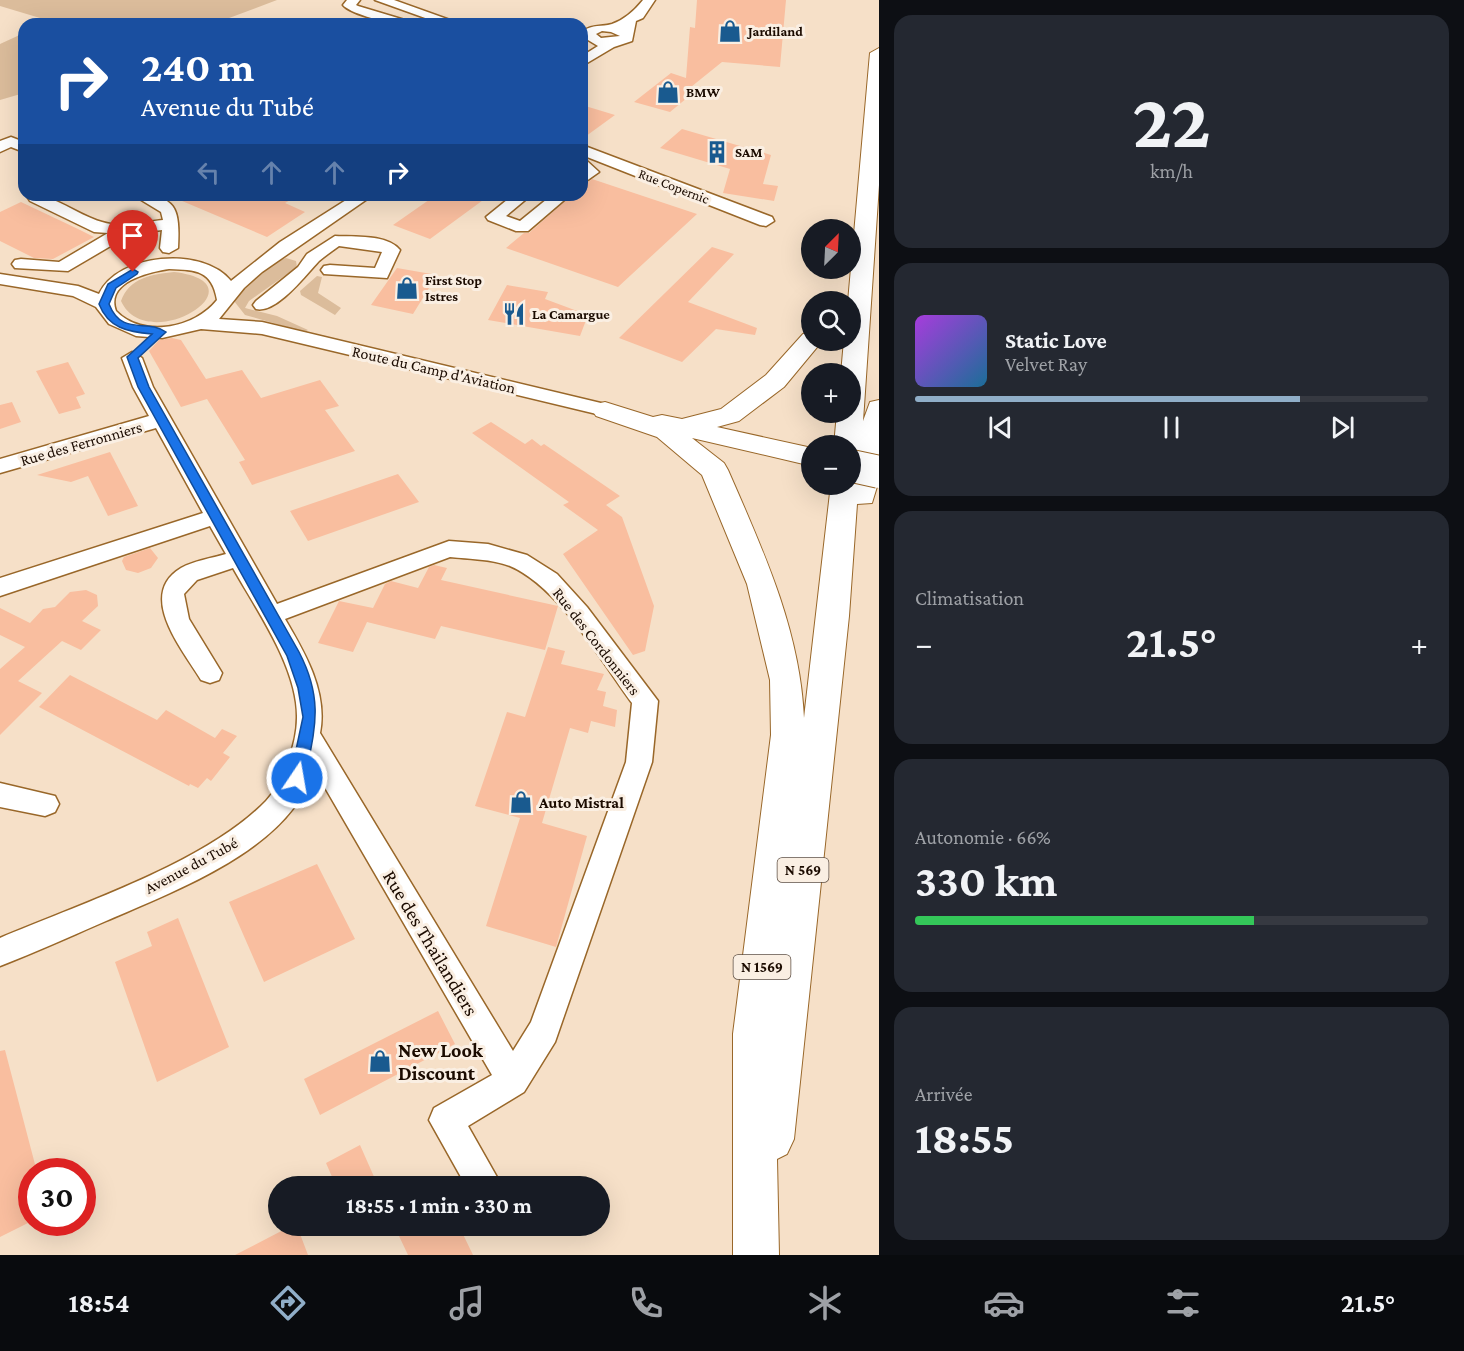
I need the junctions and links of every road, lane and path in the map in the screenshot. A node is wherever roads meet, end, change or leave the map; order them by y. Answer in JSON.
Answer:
{"nodes":[{"id":1,"x":354,"y":0,"type":"edge"},
{"id":2,"x":381,"y":0,"type":"edge"},
{"id":3,"x":649,"y":0,"type":"edge"},
{"id":4,"x":388,"y":18,"type":"edge"},
{"id":5,"x":436,"y":18,"type":"edge"},
{"id":6,"x":630,"y":20,"type":"junction"},
{"id":7,"x":611,"y":28,"type":"junction"},
{"id":8,"x":626,"y":34,"type":"junction"},
{"id":9,"x":592,"y":40,"type":"junction"},
{"id":10,"x":610,"y":44,"type":"junction"},
{"id":11,"x":588,"y":48,"type":"edge"},
{"id":12,"x":879,"y":56,"type":"edge"},
{"id":13,"x":588,"y":58,"type":"edge"},
{"id":14,"x":18,"y":145,"type":"edge"},
{"id":15,"x":0,"y":147,"type":"edge"},
{"id":16,"x":588,"y":152,"type":"edge"},
{"id":17,"x":42,"y":201,"type":"edge"},
{"id":18,"x":157,"y":201,"type":"edge"},
{"id":19,"x":356,"y":201,"type":"edge"},
{"id":20,"x":515,"y":201,"type":"edge"},
{"id":21,"x":554,"y":201,"type":"edge"},
{"id":22,"x":765,"y":221,"type":"dead end"},
{"id":23,"x":171,"y":224,"type":"junction"},
{"id":24,"x":866,"y":225,"type":"junction"},
{"id":25,"x":127,"y":229,"type":"junction"},
{"id":26,"x":169,"y":248,"type":"junction"},
{"id":27,"x":279,"y":251,"type":"junction"},
{"id":28,"x":21,"y":264,"type":"dead end"},
{"id":29,"x":191,"y":265,"type":"junction"},
{"id":30,"x":148,"y":267,"type":"junction"},
{"id":31,"x":210,"y":270,"type":"junction"},
{"id":32,"x":330,"y":270,"type":"dead end"},
{"id":33,"x":0,"y":279,"type":"edge"},
{"id":34,"x":120,"y":279,"type":"junction"},
{"id":35,"x":48,"y":286,"type":"junction"},
{"id":36,"x":846,"y":291,"type":"edge"},
{"id":37,"x":104,"y":304,"type":"junction"},
{"id":38,"x":223,"y":304,"type":"junction"},
{"id":39,"x":262,"y":305,"type":"dead end"},
{"id":40,"x":200,"y":323,"type":"junction"},
{"id":41,"x":119,"y":324,"type":"junction"},
{"id":42,"x":262,"y":328,"type":"junction"},
{"id":43,"x":161,"y":332,"type":"junction"},
{"id":44,"x":801,"y":351,"type":"edge"},
{"id":45,"x":132,"y":357,"type":"junction"},
{"id":46,"x":879,"y":408,"type":"edge"},
{"id":47,"x":605,"y":410,"type":"junction"},
{"id":48,"x":162,"y":419,"type":"junction"},
{"id":49,"x":681,"y":427,"type":"junction"},
{"id":50,"x":849,"y":435,"type":"edge"},
{"id":51,"x":725,"y":436,"type":"junction"},
{"id":52,"x":801,"y":454,"type":"edge"},
{"id":53,"x":0,"y":466,"type":"edge"},
{"id":54,"x":861,"y":468,"type":"edge"},
{"id":55,"x":714,"y":470,"type":"junction"},
{"id":56,"x":879,"y":472,"type":"edge"},
{"id":57,"x":844,"y":495,"type":"edge"},
{"id":58,"x":217,"y":516,"type":"junction"},
{"id":59,"x":240,"y":558,"type":"junction"},
{"id":60,"x":0,"y":587,"type":"edge"},
{"id":61,"x":271,"y":615,"type":"junction"},
{"id":62,"x":833,"y":615,"type":"junction"},
{"id":63,"x":210,"y":673,"type":"dead end"},
{"id":64,"x":306,"y":734,"type":"junction"},
{"id":65,"x":0,"y":795,"type":"edge"},
{"id":66,"x":45,"y":804,"type":"dead end"},
{"id":67,"x":0,"y":952,"type":"edge"},
{"id":68,"x":513,"y":1081,"type":"junction"},
{"id":69,"x":479,"y":1176,"type":"edge"},
{"id":70,"x":757,"y":1255,"type":"edge"}],
"edges":[{"from":1,"to":4,"type":"street"},
{"from":2,"to":5,"type":"street"},
{"from":3,"to":6,"type":"street"},
{"from":6,"to":7,"type":"street"},
{"from":6,"to":8,"type":"street"},
{"from":7,"to":8,"type":"street"},
{"from":7,"to":9,"type":"street"},
{"from":8,"to":10,"type":"street"},
{"from":9,"to":10,"type":"street"},
{"from":9,"to":11,"type":"street"},
{"from":10,"to":13,"type":"street"},
{"from":12,"to":24,"type":"main road"},
{"from":14,"to":15,"type":"street"},
{"from":16,"to":22,"type":"street","name":"Rue Copernic"},
{"from":17,"to":25,"type":"street"},
{"from":18,"to":23,"type":"street"},
{"from":19,"to":27,"type":"street"},
{"from":20,"to":21,"type":"street"},
{"from":23,"to":25,"type":"street"},
{"from":23,"to":26,"type":"street"},
{"from":24,"to":36,"type":"main road"},
{"from":24,"to":50,"type":"main road"},
{"from":25,"to":28,"type":"street"},
{"from":26,"to":29,"type":"street"},
{"from":26,"to":30,"type":"street"},
{"from":27,"to":31,"type":"street"},
{"from":27,"to":38,"type":"street"},
{"from":29,"to":30,"type":"street"},
{"from":29,"to":31,"type":"street"},
{"from":30,"to":34,"type":"street"},
{"from":31,"to":38,"type":"street"},
{"from":32,"to":39,"type":"street"},
{"from":33,"to":35,"type":"street"},
{"from":34,"to":35,"type":"street"},
{"from":34,"to":37,"type":"street"},
{"from":35,"to":37,"type":"street"},
{"from":37,"to":41,"type":"street","name":"Avenue du Tubé"},
{"from":38,"to":40,"type":"street"},
{"from":38,"to":42,"type":"street","name":"Route du Camp d'Aviation"},
{"from":40,"to":42,"type":"street","name":"Route du Camp d'Aviation"},
{"from":40,"to":43,"type":"street"},
{"from":41,"to":43,"type":"street"},
{"from":41,"to":45,"type":"street","name":"Avenue du Tubé"},
{"from":42,"to":47,"type":"street","name":"Route du Camp d'Aviation"},
{"from":43,"to":45,"type":"street"},
{"from":44,"to":49,"type":"main road"},
{"from":45,"to":48,"type":"street","name":"Avenue du Tubé"},
{"from":46,"to":62,"type":"main road","number":"N 569"},
{"from":47,"to":49,"type":"main road"},
{"from":47,"to":55,"type":"main road"},
{"from":48,"to":53,"type":"street","name":"Rue des Ferronniers"},
{"from":48,"to":58,"type":"street","name":"Avenue du Tubé"},
{"from":49,"to":51,"type":"main road"},
{"from":51,"to":52,"type":"main road"},
{"from":51,"to":55,"type":"main road"},
{"from":54,"to":56,"type":"main road","bridge":true},
{"from":55,"to":70,"type":"main road","number":"N 1569"},
{"from":57,"to":62,"type":"main road","number":"N 569"},
{"from":58,"to":59,"type":"street","name":"Avenue du Tubé"},
{"from":58,"to":60,"type":"street"},
{"from":59,"to":61,"type":"street","name":"Avenue du Tubé"},
{"from":59,"to":63,"type":"street"},
{"from":61,"to":64,"type":"street","name":"Avenue du Tubé"},
{"from":61,"to":68,"type":"street","name":"Rue des Cordonniers"},
{"from":62,"to":70,"type":"main road","number":"N 569"},
{"from":64,"to":67,"type":"street","name":"Avenue du Tubé"},
{"from":64,"to":68,"type":"street","name":"Rue des Thailandiers"},
{"from":65,"to":66,"type":"street"},
{"from":68,"to":69,"type":"street"}]}
